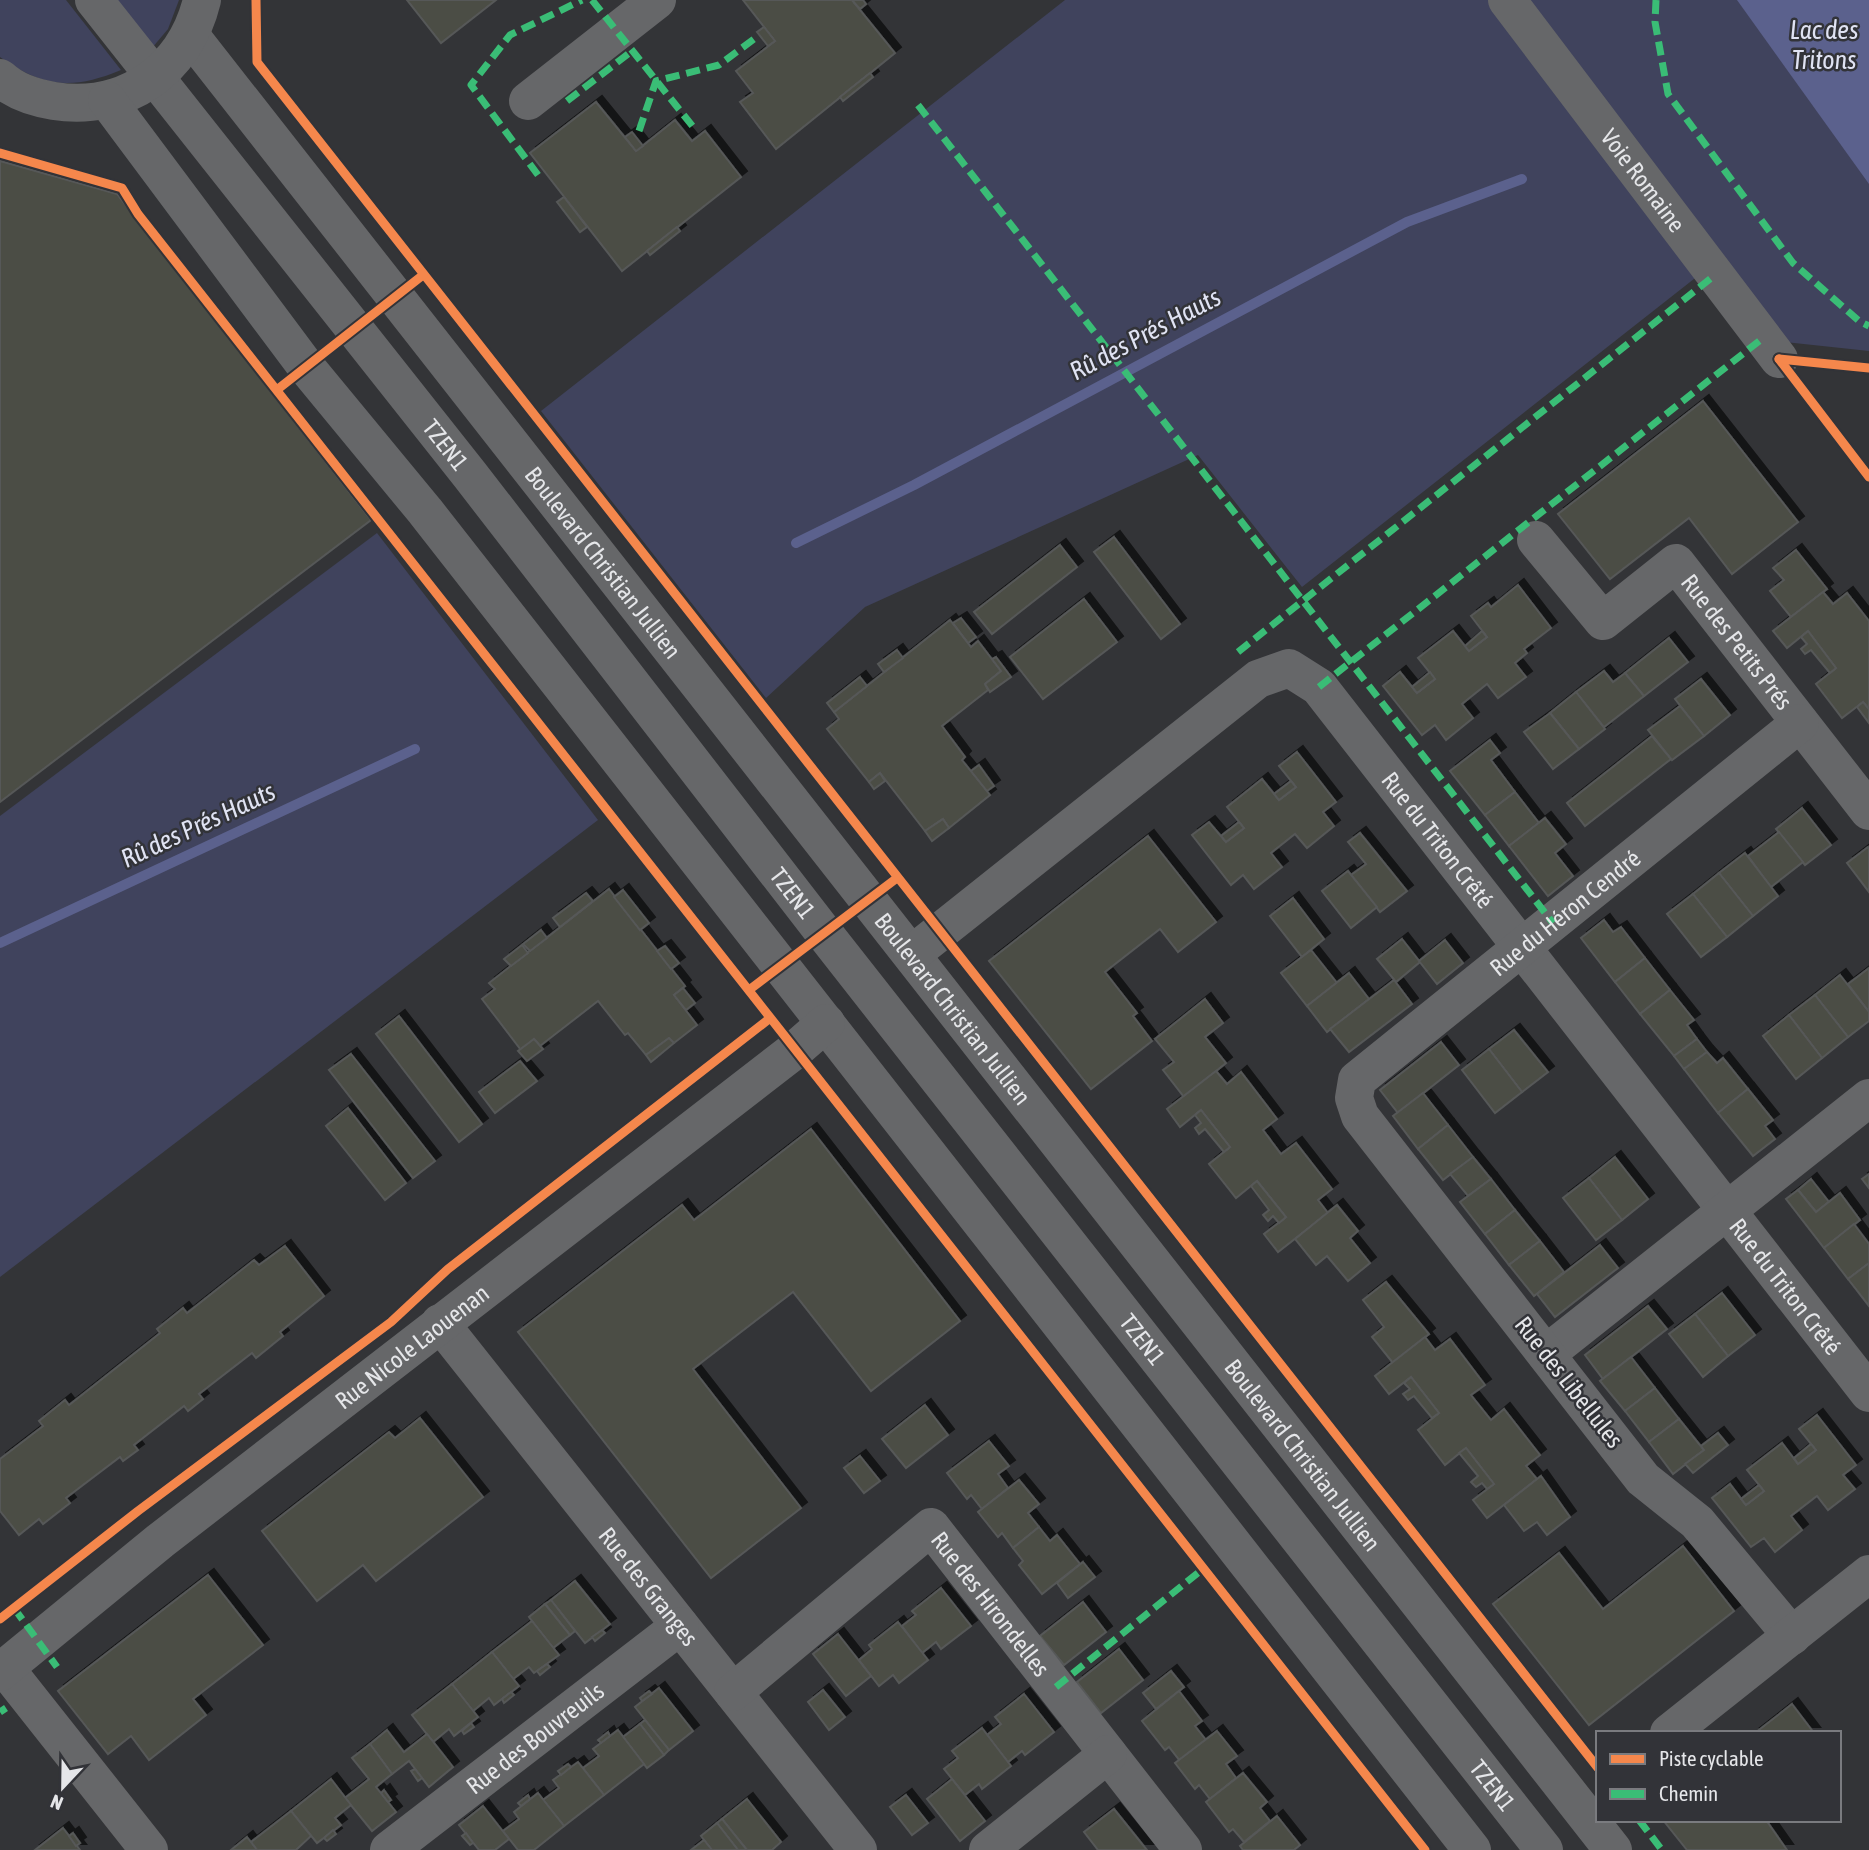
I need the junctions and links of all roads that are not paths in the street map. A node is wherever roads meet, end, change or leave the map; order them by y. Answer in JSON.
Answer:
{"nodes":[{"id":1,"x":94,"y":0,"type":"edge"},
{"id":2,"x":1507,"y":0,"type":"edge"},
{"id":3,"x":648,"y":3,"type":"edge"},
{"id":4,"x":196,"y":18,"type":"edge"},
{"id":5,"x":0,"y":78,"type":"edge"},
{"id":6,"x":154,"y":78,"type":"junction"},
{"id":7,"x":107,"y":100,"type":"junction"},
{"id":8,"x":527,"y":101,"type":"dead end"},
{"id":9,"x":1779,"y":359,"type":"dead end"},
{"id":10,"x":1536,"y":540,"type":"dead end"},
{"id":11,"x":1800,"y":723,"type":"junction"},
{"id":12,"x":1869,"y":811,"type":"edge"},
{"id":13,"x":1522,"y":948,"type":"junction"},
{"id":14,"x":912,"y":954,"type":"junction"},
{"id":15,"x":826,"y":1023,"type":"junction"},
{"id":16,"x":1869,"y":1098,"type":"edge"},
{"id":17,"x":1360,"y":1116,"type":"joint"},
{"id":18,"x":1727,"y":1211,"type":"junction"},
{"id":19,"x":440,"y":1323,"type":"junction"},
{"id":20,"x":1546,"y":1354,"type":"junction"},
{"id":21,"x":1869,"y":1393,"type":"edge"},
{"id":22,"x":1869,"y":1574,"type":"edge"},
{"id":23,"x":680,"y":1626,"type":"junction"},
{"id":24,"x":1792,"y":1636,"type":"junction"},
{"id":25,"x":3,"y":1670,"type":"edge"},
{"id":26,"x":733,"y":1692,"type":"junction"},
{"id":27,"x":1673,"y":1731,"type":"edge"},
{"id":28,"x":1108,"y":1754,"type":"junction"},
{"id":29,"x":1588,"y":1798,"type":"edge"},
{"id":30,"x":1596,"y":1815,"type":"edge"},
{"id":31,"x":1600,"y":1822,"type":"edge"},
{"id":32,"x":138,"y":1846,"type":"edge"},
{"id":33,"x":849,"y":1847,"type":"edge"},
{"id":34,"x":389,"y":1850,"type":"edge"},
{"id":35,"x":988,"y":1850,"type":"edge"},
{"id":36,"x":1183,"y":1850,"type":"edge"},
{"id":37,"x":1472,"y":1850,"type":"edge"},
{"id":38,"x":1544,"y":1850,"type":"edge"},
{"id":39,"x":1613,"y":1850,"type":"edge"}],
"edges":[{"from":1,"to":6,"type":"street","name":"TZEN1"},
{"from":2,"to":9,"type":"street","name":"Voie Romaine"},
{"from":3,"to":8,"type":"street"},
{"from":4,"to":6,"type":"street"},
{"from":4,"to":14,"type":"street","name":"Boulevard Christian Jullien"},
{"from":5,"to":7,"type":"street"},
{"from":6,"to":7,"type":"street"},
{"from":6,"to":38,"type":"street","name":"TZEN1"},
{"from":7,"to":15,"type":"street"},
{"from":10,"to":11,"type":"street","name":"Rue des Petits Prés"},
{"from":11,"to":12,"type":"street","name":"Rue des Petits Prés"},
{"from":11,"to":13,"type":"street","name":"Rue du Héron Cendré"},
{"from":13,"to":14,"type":"street","name":"Rue du Triton Crêté"},
{"from":13,"to":17,"type":"street","name":"Rue du Héron Cendré"},
{"from":13,"to":18,"type":"street","name":"Rue du Triton Crêté"},
{"from":14,"to":29,"type":"street","name":"Boulevard Christian Jullien"},
{"from":15,"to":19,"type":"street","name":"Rue Nicole Laouenan"},
{"from":15,"to":37,"type":"street"},
{"from":16,"to":18,"type":"street"},
{"from":17,"to":20,"type":"street","name":"Rue des Libellules"},
{"from":18,"to":20,"type":"street"},
{"from":18,"to":21,"type":"street","name":"Rue du Triton Crêté"},
{"from":19,"to":23,"type":"street","name":"Rue des Granges"},
{"from":19,"to":25,"type":"street","name":"Rue Nicole Laouenan"},
{"from":20,"to":24,"type":"street","name":"Rue des Libellules"},
{"from":22,"to":24,"type":"street"},
{"from":23,"to":26,"type":"street","name":"Rue des Granges"},
{"from":23,"to":34,"type":"street","name":"Rue des Bouvreuils"},
{"from":24,"to":27,"type":"street"},
{"from":25,"to":32,"type":"street"},
{"from":26,"to":28,"type":"street","name":"Rue des Hirondelles"},
{"from":26,"to":33,"type":"street","name":"Rue des Granges"},
{"from":28,"to":35,"type":"street"},
{"from":28,"to":36,"type":"street","name":"Rue des Hirondelles"},
{"from":29,"to":30,"type":"street","name":"Boulevard Christian Jullien"},
{"from":31,"to":39,"type":"street","name":"Boulevard Christian Jullien"}]}
